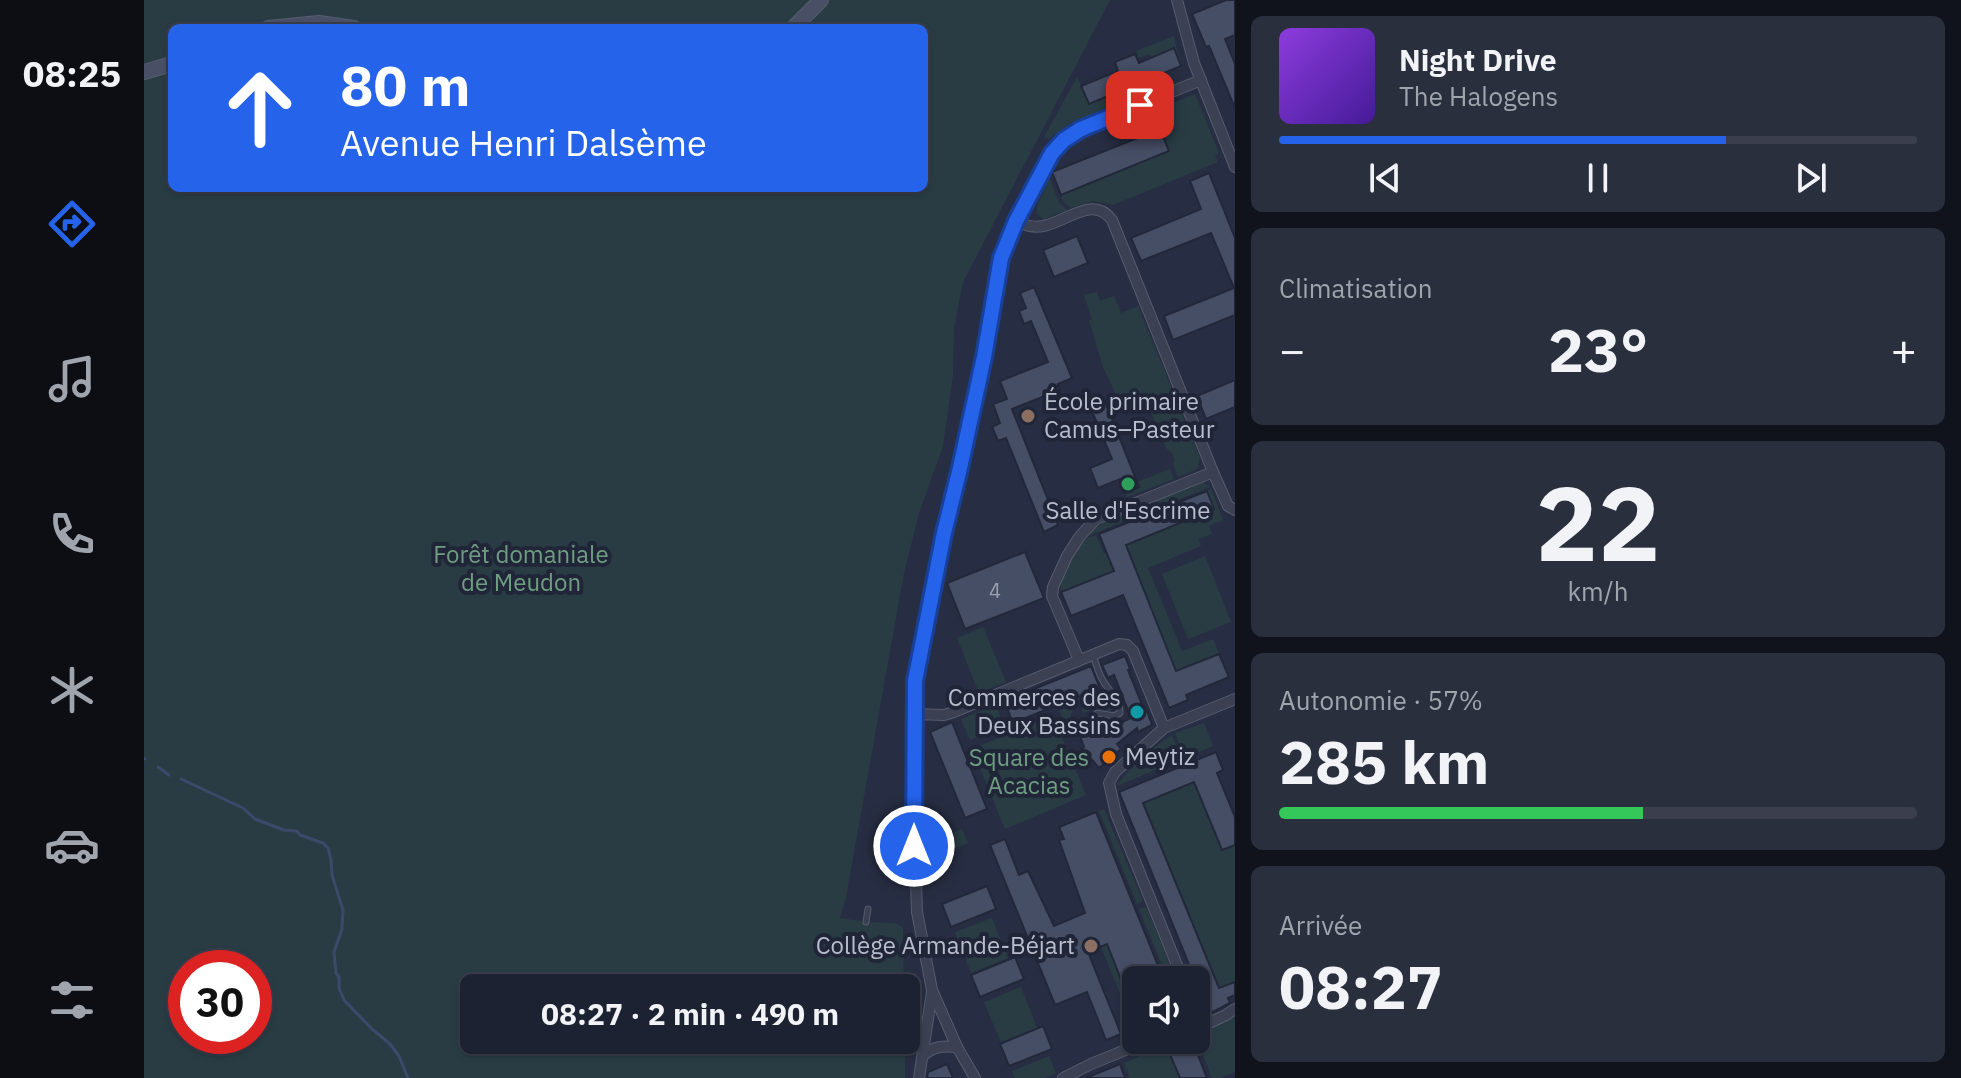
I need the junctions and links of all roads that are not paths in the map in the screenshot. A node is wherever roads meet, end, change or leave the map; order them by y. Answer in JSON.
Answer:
{"nodes":[{"id":1,"x":821,"y":0,"type":"edge"},
{"id":2,"x":1180,"y":1,"type":"edge"},
{"id":3,"x":300,"y":24,"type":"edge"},
{"id":4,"x":327,"y":24,"type":"edge"},
{"id":5,"x":797,"y":24,"type":"edge"},
{"id":6,"x":168,"y":65,"type":"edge"},
{"id":7,"x":144,"y":72,"type":"edge"},
{"id":8,"x":1201,"y":80,"type":"junction"},
{"id":9,"x":1235,"y":167,"type":"edge"},
{"id":10,"x":1016,"y":221,"type":"junction"},
{"id":11,"x":1213,"y":472,"type":"junction"},
{"id":12,"x":1235,"y":510,"type":"edge"},
{"id":13,"x":1093,"y":655,"type":"junction"},
{"id":14,"x":1079,"y":660,"type":"junction"},
{"id":15,"x":1235,"y":699,"type":"edge"},
{"id":16,"x":1097,"y":713,"type":"dead end"},
{"id":17,"x":914,"y":714,"type":"junction"},
{"id":18,"x":1164,"y":728,"type":"junction"},
{"id":19,"x":868,"y":909,"type":"dead end"},
{"id":20,"x":866,"y":922,"type":"dead end"},
{"id":21,"x":1177,"y":966,"type":"edge"},
{"id":22,"x":932,"y":990,"type":"junction"},
{"id":23,"x":1235,"y":1009,"type":"edge"},
{"id":24,"x":1210,"y":1023,"type":"edge"},
{"id":25,"x":957,"y":1047,"type":"junction"},
{"id":26,"x":1123,"y":1054,"type":"edge"},
{"id":27,"x":924,"y":1055,"type":"junction"},
{"id":28,"x":1086,"y":1073,"type":"edge"},
{"id":29,"x":919,"y":1078,"type":"edge"},
{"id":30,"x":975,"y":1078,"type":"edge"},
{"id":31,"x":1063,"y":1078,"type":"edge"}],
"edges":[{"from":1,"to":5,"type":"main road"},
{"from":2,"to":8,"type":"street"},
{"from":3,"to":4,"type":"main road"},
{"from":6,"to":7,"type":"main road"},
{"from":8,"to":9,"type":"street"},
{"from":8,"to":10,"type":"street"},
{"from":10,"to":11,"type":"street"},
{"from":10,"to":17,"type":"street"},
{"from":11,"to":12,"type":"street"},
{"from":11,"to":14,"type":"street"},
{"from":13,"to":14,"type":"street"},
{"from":13,"to":16,"type":"lane"},
{"from":13,"to":18,"type":"street"},
{"from":14,"to":17,"type":"street"},
{"from":15,"to":18,"type":"street"},
{"from":17,"to":22,"type":"street"},
{"from":18,"to":21,"type":"street"},
{"from":19,"to":20,"type":"lane"},
{"from":22,"to":25,"type":"street"},
{"from":22,"to":27,"type":"street"},
{"from":23,"to":24,"type":"street"},
{"from":25,"to":27,"type":"street"},
{"from":25,"to":30,"type":"street"},
{"from":26,"to":28,"type":"street"},
{"from":27,"to":29,"type":"street"},
{"from":28,"to":31,"type":"street"}]}
